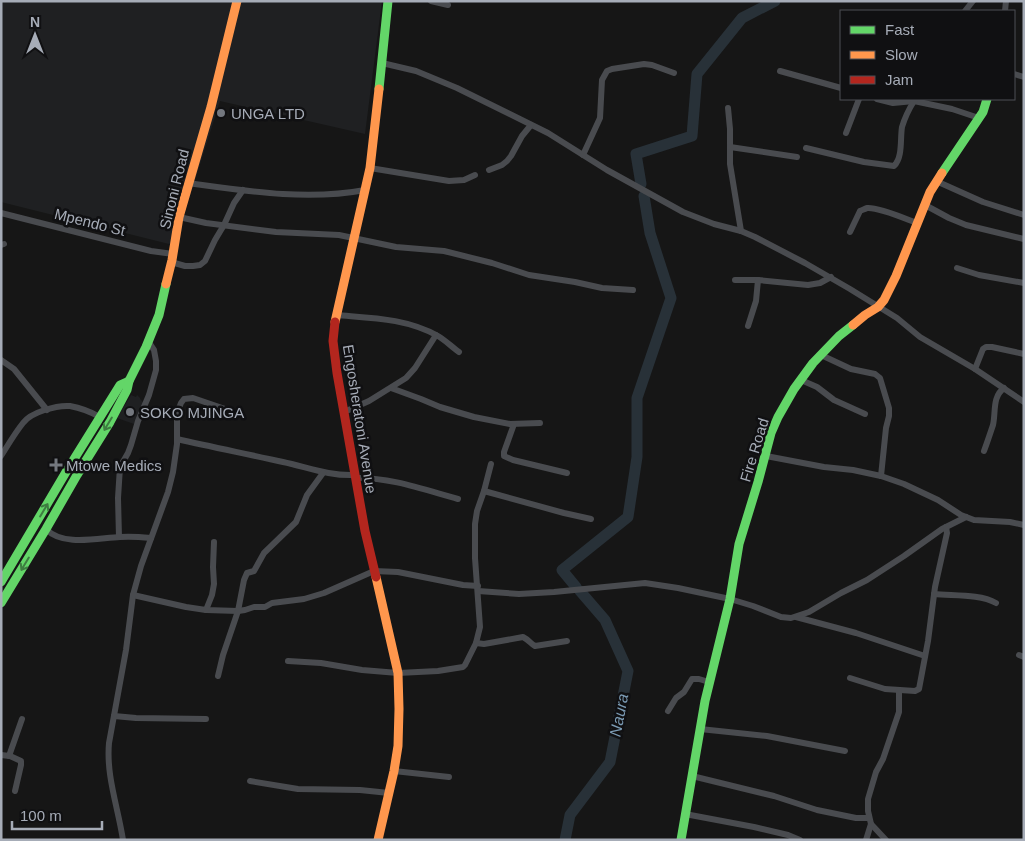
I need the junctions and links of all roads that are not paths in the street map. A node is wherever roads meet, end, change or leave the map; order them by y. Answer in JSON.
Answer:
{"nodes":[{"id":1,"x":237,"y":1,"type":"edge"},
{"id":2,"x":388,"y":1,"type":"edge"},
{"id":3,"x":431,"y":1,"type":"edge"},
{"id":4,"x":448,"y":5,"type":"dead end"},
{"id":5,"x":382,"y":63,"type":"junction"},
{"id":6,"x":780,"y":71,"type":"dead end"},
{"id":7,"x":674,"y":73,"type":"dead end"},
{"id":8,"x":840,"y":88,"type":"edge"},
{"id":9,"x":859,"y":100,"type":"edge"},
{"id":10,"x":880,"y":100,"type":"edge"},
{"id":11,"x":914,"y":100,"type":"junction"},
{"id":12,"x":987,"y":100,"type":"edge"},
{"id":13,"x":728,"y":108,"type":"dead end"},
{"id":14,"x":980,"y":118,"type":"junction"},
{"id":15,"x":531,"y":125,"type":"junction"},
{"id":16,"x":846,"y":133,"type":"dead end"},
{"id":17,"x":730,"y":148,"type":"junction"},
{"id":18,"x":806,"y":148,"type":"dead end"},
{"id":19,"x":583,"y":155,"type":"junction"},
{"id":20,"x":797,"y":157,"type":"dead end"},
{"id":21,"x":370,"y":168,"type":"junction"},
{"id":22,"x":489,"y":170,"type":"dead end"},
{"id":23,"x":475,"y":175,"type":"dead end"},
{"id":24,"x":936,"y":181,"type":"junction"},
{"id":25,"x":188,"y":183,"type":"junction"},
{"id":26,"x":243,"y":190,"type":"junction"},
{"id":27,"x":365,"y":190,"type":"junction"},
{"id":28,"x":925,"y":206,"type":"junction"},
{"id":29,"x":1,"y":213,"type":"edge"},
{"id":30,"x":1024,"y":215,"type":"edge"},
{"id":31,"x":179,"y":217,"type":"junction"},
{"id":32,"x":918,"y":224,"type":"junction"},
{"id":33,"x":224,"y":225,"type":"junction"},
{"id":34,"x":741,"y":231,"type":"junction"},
{"id":35,"x":850,"y":232,"type":"dead end"},
{"id":36,"x":354,"y":238,"type":"junction"},
{"id":37,"x":1024,"y":240,"type":"edge"},
{"id":38,"x":172,"y":258,"type":"junction"},
{"id":39,"x":957,"y":268,"type":"dead end"},
{"id":40,"x":831,"y":277,"type":"junction"},
{"id":41,"x":735,"y":280,"type":"dead end"},
{"id":42,"x":758,"y":280,"type":"junction"},
{"id":43,"x":1024,"y":283,"type":"edge"},
{"id":44,"x":632,"y":290,"type":"dead end"},
{"id":45,"x":878,"y":307,"type":"junction"},
{"id":46,"x":336,"y":314,"type":"junction"},
{"id":47,"x":748,"y":326,"type":"dead end"},
{"id":48,"x":436,"y":335,"type":"junction"},
{"id":49,"x":148,"y":341,"type":"junction"},
{"id":50,"x":459,"y":352,"type":"dead end"},
{"id":51,"x":1024,"y":354,"type":"edge"},
{"id":52,"x":821,"y":355,"type":"junction"},
{"id":53,"x":1,"y":360,"type":"edge"},
{"id":54,"x":975,"y":369,"type":"junction"},
{"id":55,"x":801,"y":380,"type":"junction"},
{"id":56,"x":129,"y":381,"type":"junction"},
{"id":57,"x":390,"y":388,"type":"junction"},
{"id":58,"x":1004,"y":388,"type":"junction"},
{"id":59,"x":1024,"y":402,"type":"edge"},
{"id":60,"x":46,"y":410,"type":"junction"},
{"id":61,"x":232,"y":410,"type":"dead end"},
{"id":62,"x":344,"y":412,"type":"junction"},
{"id":63,"x":865,"y":414,"type":"dead end"},
{"id":64,"x":100,"y":417,"type":"junction"},
{"id":65,"x":540,"y":423,"type":"dead end"},
{"id":66,"x":514,"y":424,"type":"junction"},
{"id":67,"x":177,"y":440,"type":"junction"},
{"id":68,"x":984,"y":452,"type":"dead end"},
{"id":69,"x":1,"y":456,"type":"edge"},
{"id":70,"x":766,"y":456,"type":"junction"},
{"id":71,"x":491,"y":464,"type":"dead end"},
{"id":72,"x":323,"y":473,"type":"junction"},
{"id":73,"x":567,"y":473,"type":"dead end"},
{"id":74,"x":355,"y":476,"type":"junction"},
{"id":75,"x":881,"y":476,"type":"junction"},
{"id":76,"x":484,"y":490,"type":"junction"},
{"id":77,"x":458,"y":499,"type":"dead end"},
{"id":78,"x":966,"y":517,"type":"junction"},
{"id":79,"x":592,"y":519,"type":"dead end"},
{"id":80,"x":1024,"y":525,"type":"edge"},
{"id":81,"x":946,"y":527,"type":"junction"},
{"id":82,"x":46,"y":529,"type":"junction"},
{"id":83,"x":119,"y":537,"type":"junction"},
{"id":84,"x":152,"y":538,"type":"junction"},
{"id":85,"x":214,"y":542,"type":"dead end"},
{"id":86,"x":374,"y":571,"type":"junction"},
{"id":87,"x":1,"y":582,"type":"edge"},
{"id":88,"x":478,"y":589,"type":"junction"},
{"id":89,"x":934,"y":594,"type":"junction"},
{"id":90,"x":133,"y":595,"type":"junction"},
{"id":91,"x":730,"y":599,"type":"junction"},
{"id":92,"x":1,"y":603,"type":"edge"},
{"id":93,"x":996,"y":603,"type":"dead end"},
{"id":94,"x":206,"y":610,"type":"junction"},
{"id":95,"x":238,"y":611,"type":"junction"},
{"id":96,"x":795,"y":617,"type":"junction"},
{"id":97,"x":567,"y":641,"type":"dead end"},
{"id":98,"x":476,"y":643,"type":"junction"},
{"id":99,"x":925,"y":656,"type":"junction"},
{"id":100,"x":288,"y":661,"type":"dead end"},
{"id":101,"x":398,"y":673,"type":"junction"},
{"id":102,"x":218,"y":676,"type":"dead end"},
{"id":103,"x":850,"y":678,"type":"dead end"},
{"id":104,"x":709,"y":682,"type":"junction"},
{"id":105,"x":899,"y":691,"type":"junction"},
{"id":106,"x":668,"y":711,"type":"dead end"},
{"id":107,"x":114,"y":716,"type":"junction"},
{"id":108,"x":22,"y":719,"type":"dead end"},
{"id":109,"x":206,"y":719,"type":"dead end"},
{"id":110,"x":700,"y":729,"type":"junction"},
{"id":111,"x":845,"y":751,"type":"dead end"},
{"id":112,"x":1,"y":755,"type":"edge"},
{"id":113,"x":9,"y":756,"type":"junction"},
{"id":114,"x":394,"y":771,"type":"junction"},
{"id":115,"x":692,"y":776,"type":"junction"},
{"id":116,"x":449,"y":777,"type":"dead end"},
{"id":117,"x":250,"y":780,"type":"dead end"},
{"id":118,"x":15,"y":791,"type":"dead end"},
{"id":119,"x":389,"y":793,"type":"junction"},
{"id":120,"x":685,"y":814,"type":"junction"},
{"id":121,"x":870,"y":821,"type":"junction"},
{"id":122,"x":123,"y":840,"type":"edge"},
{"id":123,"x":378,"y":840,"type":"edge"},
{"id":124,"x":681,"y":840,"type":"edge"},
{"id":125,"x":800,"y":840,"type":"edge"},
{"id":126,"x":866,"y":840,"type":"edge"},
{"id":127,"x":886,"y":840,"type":"edge"}],
"edges":[{"from":1,"to":25,"type":"street","name":"Sinoni Road"},
{"from":2,"to":5,"type":"street","name":"Engosheratoni Avenue"},
{"from":3,"to":4,"type":"street"},
{"from":5,"to":15,"type":"street"},
{"from":5,"to":21,"type":"street","name":"Engosheratoni Avenue"},
{"from":6,"to":8,"type":"street"},
{"from":7,"to":19,"type":"street"},
{"from":9,"to":16,"type":"street"},
{"from":10,"to":11,"type":"street"},
{"from":11,"to":14,"type":"street"},
{"from":11,"to":18,"type":"street"},
{"from":12,"to":14,"type":"street","name":"Fire Road"},
{"from":13,"to":17,"type":"street"},
{"from":14,"to":24,"type":"street","name":"Fire Road"},
{"from":15,"to":19,"type":"street"},
{"from":15,"to":22,"type":"street"},
{"from":17,"to":20,"type":"street"},
{"from":17,"to":34,"type":"street"},
{"from":19,"to":34,"type":"street"},
{"from":21,"to":23,"type":"street"},
{"from":21,"to":27,"type":"street","name":"Engosheratoni Avenue"},
{"from":24,"to":28,"type":"street","name":"Fire Road"},
{"from":24,"to":30,"type":"street"},
{"from":25,"to":26,"type":"street"},
{"from":25,"to":31,"type":"street","name":"Sinoni Road"},
{"from":26,"to":27,"type":"street"},
{"from":26,"to":33,"type":"street"},
{"from":27,"to":36,"type":"street","name":"Engosheratoni Avenue"},
{"from":28,"to":32,"type":"street","name":"Fire Road"},
{"from":28,"to":37,"type":"street"},
{"from":29,"to":38,"type":"street","name":"Mpendo St"},
{"from":31,"to":33,"type":"street"},
{"from":31,"to":38,"type":"street","name":"Sinoni Road"},
{"from":32,"to":35,"type":"street"},
{"from":32,"to":45,"type":"street","name":"Fire Road"},
{"from":33,"to":36,"type":"street"},
{"from":33,"to":38,"type":"street","name":"Mpendo St"},
{"from":34,"to":40,"type":"street"},
{"from":36,"to":44,"type":"street"},
{"from":36,"to":46,"type":"street","name":"Engosheratoni Avenue"},
{"from":38,"to":49,"type":"street","name":"Sinoni Road"},
{"from":39,"to":43,"type":"street"},
{"from":40,"to":42,"type":"street"},
{"from":40,"to":45,"type":"street"},
{"from":41,"to":42,"type":"street"},
{"from":42,"to":47,"type":"street"},
{"from":45,"to":52,"type":"street","name":"Fire Road"},
{"from":45,"to":54,"type":"street"},
{"from":46,"to":48,"type":"street"},
{"from":46,"to":62,"type":"street","name":"Engosheratoni Avenue"},
{"from":48,"to":50,"type":"street"},
{"from":48,"to":57,"type":"street"},
{"from":49,"to":56,"type":"street","name":"Sinoni Road"},
{"from":49,"to":83,"type":"street"},
{"from":51,"to":54,"type":"street"},
{"from":52,"to":55,"type":"street","name":"Fire Road"},
{"from":52,"to":75,"type":"street"},
{"from":53,"to":60,"type":"street"},
{"from":54,"to":58,"type":"street"},
{"from":55,"to":63,"type":"street"},
{"from":55,"to":70,"type":"street","name":"Fire Road"},
{"from":56,"to":64,"type":"street","name":"Sinoni Road"},
{"from":56,"to":82,"type":"street","name":"Sinoni Road","one_way":true},
{"from":57,"to":62,"type":"street"},
{"from":57,"to":66,"type":"street"},
{"from":58,"to":59,"type":"street"},
{"from":58,"to":68,"type":"street"},
{"from":60,"to":64,"type":"street"},
{"from":60,"to":69,"type":"street"},
{"from":61,"to":67,"type":"street"},
{"from":62,"to":74,"type":"street","name":"Engosheratoni Avenue"},
{"from":87,"to":64,"type":"street","name":"Sinoni Road","one_way":true},
{"from":65,"to":66,"type":"street"},
{"from":66,"to":73,"type":"street"},
{"from":67,"to":72,"type":"street"},
{"from":67,"to":84,"type":"street"},
{"from":70,"to":75,"type":"street"},
{"from":70,"to":91,"type":"street","name":"Fire Road"},
{"from":71,"to":76,"type":"street"},
{"from":72,"to":74,"type":"street"},
{"from":72,"to":95,"type":"street"},
{"from":74,"to":77,"type":"street"},
{"from":74,"to":86,"type":"street","name":"Engosheratoni Avenue"},
{"from":75,"to":78,"type":"street"},
{"from":76,"to":79,"type":"street"},
{"from":76,"to":88,"type":"street"},
{"from":78,"to":80,"type":"street"},
{"from":78,"to":81,"type":"street"},
{"from":81,"to":89,"type":"street"},
{"from":81,"to":96,"type":"street"},
{"from":82,"to":83,"type":"street"},
{"from":82,"to":92,"type":"street","name":"Sinoni Road","one_way":true},
{"from":83,"to":84,"type":"street"},
{"from":84,"to":90,"type":"street"},
{"from":85,"to":94,"type":"street"},
{"from":86,"to":88,"type":"street"},
{"from":86,"to":95,"type":"street"},
{"from":86,"to":101,"type":"street","name":"Engosheratoni Avenue"},
{"from":88,"to":91,"type":"street"},
{"from":88,"to":98,"type":"street"},
{"from":89,"to":93,"type":"street"},
{"from":89,"to":99,"type":"street"},
{"from":90,"to":94,"type":"street"},
{"from":90,"to":107,"type":"street"},
{"from":91,"to":96,"type":"street"},
{"from":91,"to":104,"type":"street","name":"Fire Road"},
{"from":94,"to":95,"type":"street"},
{"from":95,"to":102,"type":"street"},
{"from":96,"to":99,"type":"street"},
{"from":97,"to":98,"type":"street"},
{"from":98,"to":101,"type":"street"},
{"from":99,"to":105,"type":"street"},
{"from":100,"to":101,"type":"street"},
{"from":101,"to":114,"type":"street","name":"Engosheratoni Avenue"},
{"from":103,"to":105,"type":"street"},
{"from":104,"to":106,"type":"street"},
{"from":104,"to":110,"type":"street","name":"Fire Road"},
{"from":105,"to":121,"type":"street"},
{"from":107,"to":109,"type":"street"},
{"from":107,"to":122,"type":"street"},
{"from":108,"to":113,"type":"street"},
{"from":110,"to":111,"type":"street"},
{"from":110,"to":115,"type":"street","name":"Fire Road"},
{"from":112,"to":113,"type":"street"},
{"from":113,"to":118,"type":"street"},
{"from":114,"to":116,"type":"street"},
{"from":114,"to":119,"type":"street","name":"Engosheratoni Avenue"},
{"from":115,"to":120,"type":"street","name":"Fire Road"},
{"from":115,"to":121,"type":"street"},
{"from":117,"to":119,"type":"street"},
{"from":119,"to":123,"type":"street","name":"Engosheratoni Avenue"},
{"from":120,"to":124,"type":"street","name":"Fire Road"},
{"from":120,"to":125,"type":"street"},
{"from":121,"to":126,"type":"street"},
{"from":121,"to":127,"type":"street"}]}
